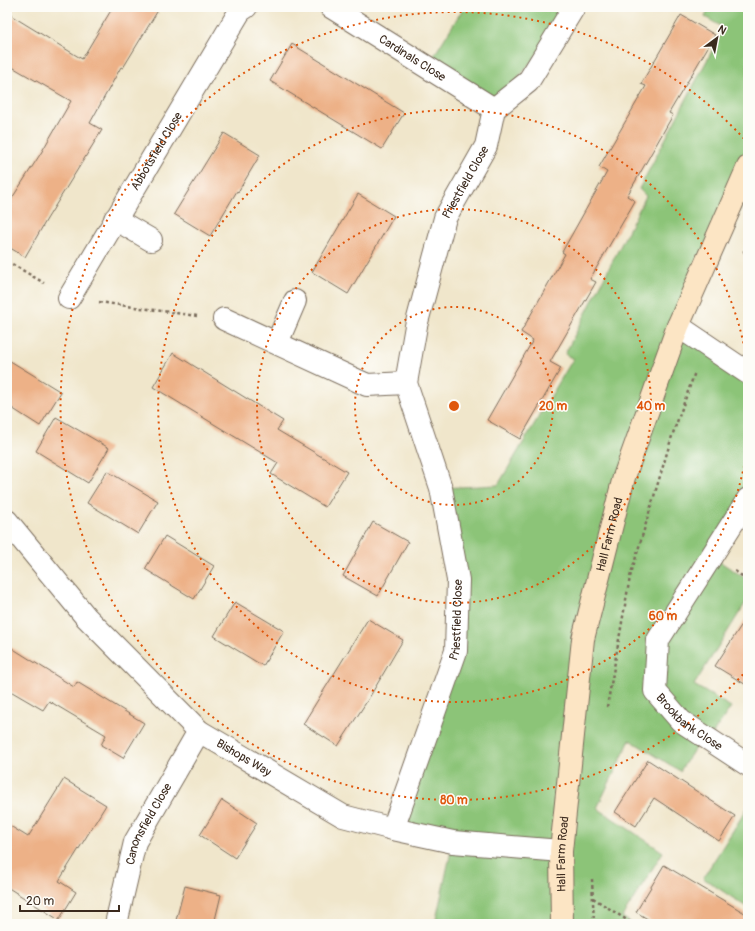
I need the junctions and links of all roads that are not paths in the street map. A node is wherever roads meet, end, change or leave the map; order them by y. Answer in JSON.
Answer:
{"nodes":[{"id":1,"x":246,"y":7,"type":"edge"},
{"id":2,"x":331,"y":7,"type":"edge"},
{"id":3,"x":574,"y":7,"type":"edge"},
{"id":4,"x":494,"y":109,"type":"junction"},
{"id":5,"x":748,"y":167,"type":"edge"},
{"id":6,"x":115,"y":219,"type":"junction"},
{"id":7,"x":151,"y":240,"type":"dead end"},
{"id":8,"x":69,"y":298,"type":"road end"},
{"id":9,"x":295,"y":301,"type":"dead end"},
{"id":10,"x":224,"y":320,"type":"road end"},
{"id":11,"x":678,"y":326,"type":"junction"},
{"id":12,"x":277,"y":344,"type":"junction"},
{"id":13,"x":748,"y":373,"type":"edge"},
{"id":14,"x":406,"y":383,"type":"junction"},
{"id":15,"x":748,"y":499,"type":"edge"},
{"id":16,"x":7,"y":521,"type":"edge"},
{"id":17,"x":199,"y":731,"type":"junction"},
{"id":18,"x":748,"y":765,"type":"edge"},
{"id":19,"x":393,"y":829,"type":"junction"},
{"id":20,"x":561,"y":851,"type":"junction"},
{"id":21,"x":116,"y":924,"type":"edge"},
{"id":22,"x":562,"y":924,"type":"edge"}],
"edges":[{"from":1,"to":6,"type":"street","name":"Abbotsfield Close"},
{"from":2,"to":4,"type":"street","name":"Cardinals Close"},
{"from":3,"to":4,"type":"street"},
{"from":4,"to":14,"type":"street","name":"Priestfield Close"},
{"from":5,"to":11,"type":"street","name":"Hall Farm Road"},
{"from":6,"to":7,"type":"street"},
{"from":6,"to":8,"type":"street","name":"Abbotsfield Close"},
{"from":9,"to":12,"type":"street"},
{"from":10,"to":12,"type":"street"},
{"from":11,"to":13,"type":"street"},
{"from":11,"to":20,"type":"street","name":"Hall Farm Road"},
{"from":12,"to":14,"type":"street"},
{"from":14,"to":19,"type":"street","name":"Priestfield Close"},
{"from":15,"to":18,"type":"street","name":"Brookbank Close"},
{"from":16,"to":17,"type":"street","name":"Bishops Way"},
{"from":17,"to":19,"type":"street","name":"Bishops Way"},
{"from":17,"to":21,"type":"street","name":"Canonsfield Close"},
{"from":19,"to":20,"type":"street","name":"Bishops Way"},
{"from":20,"to":22,"type":"street","name":"Hall Farm Road"}]}
